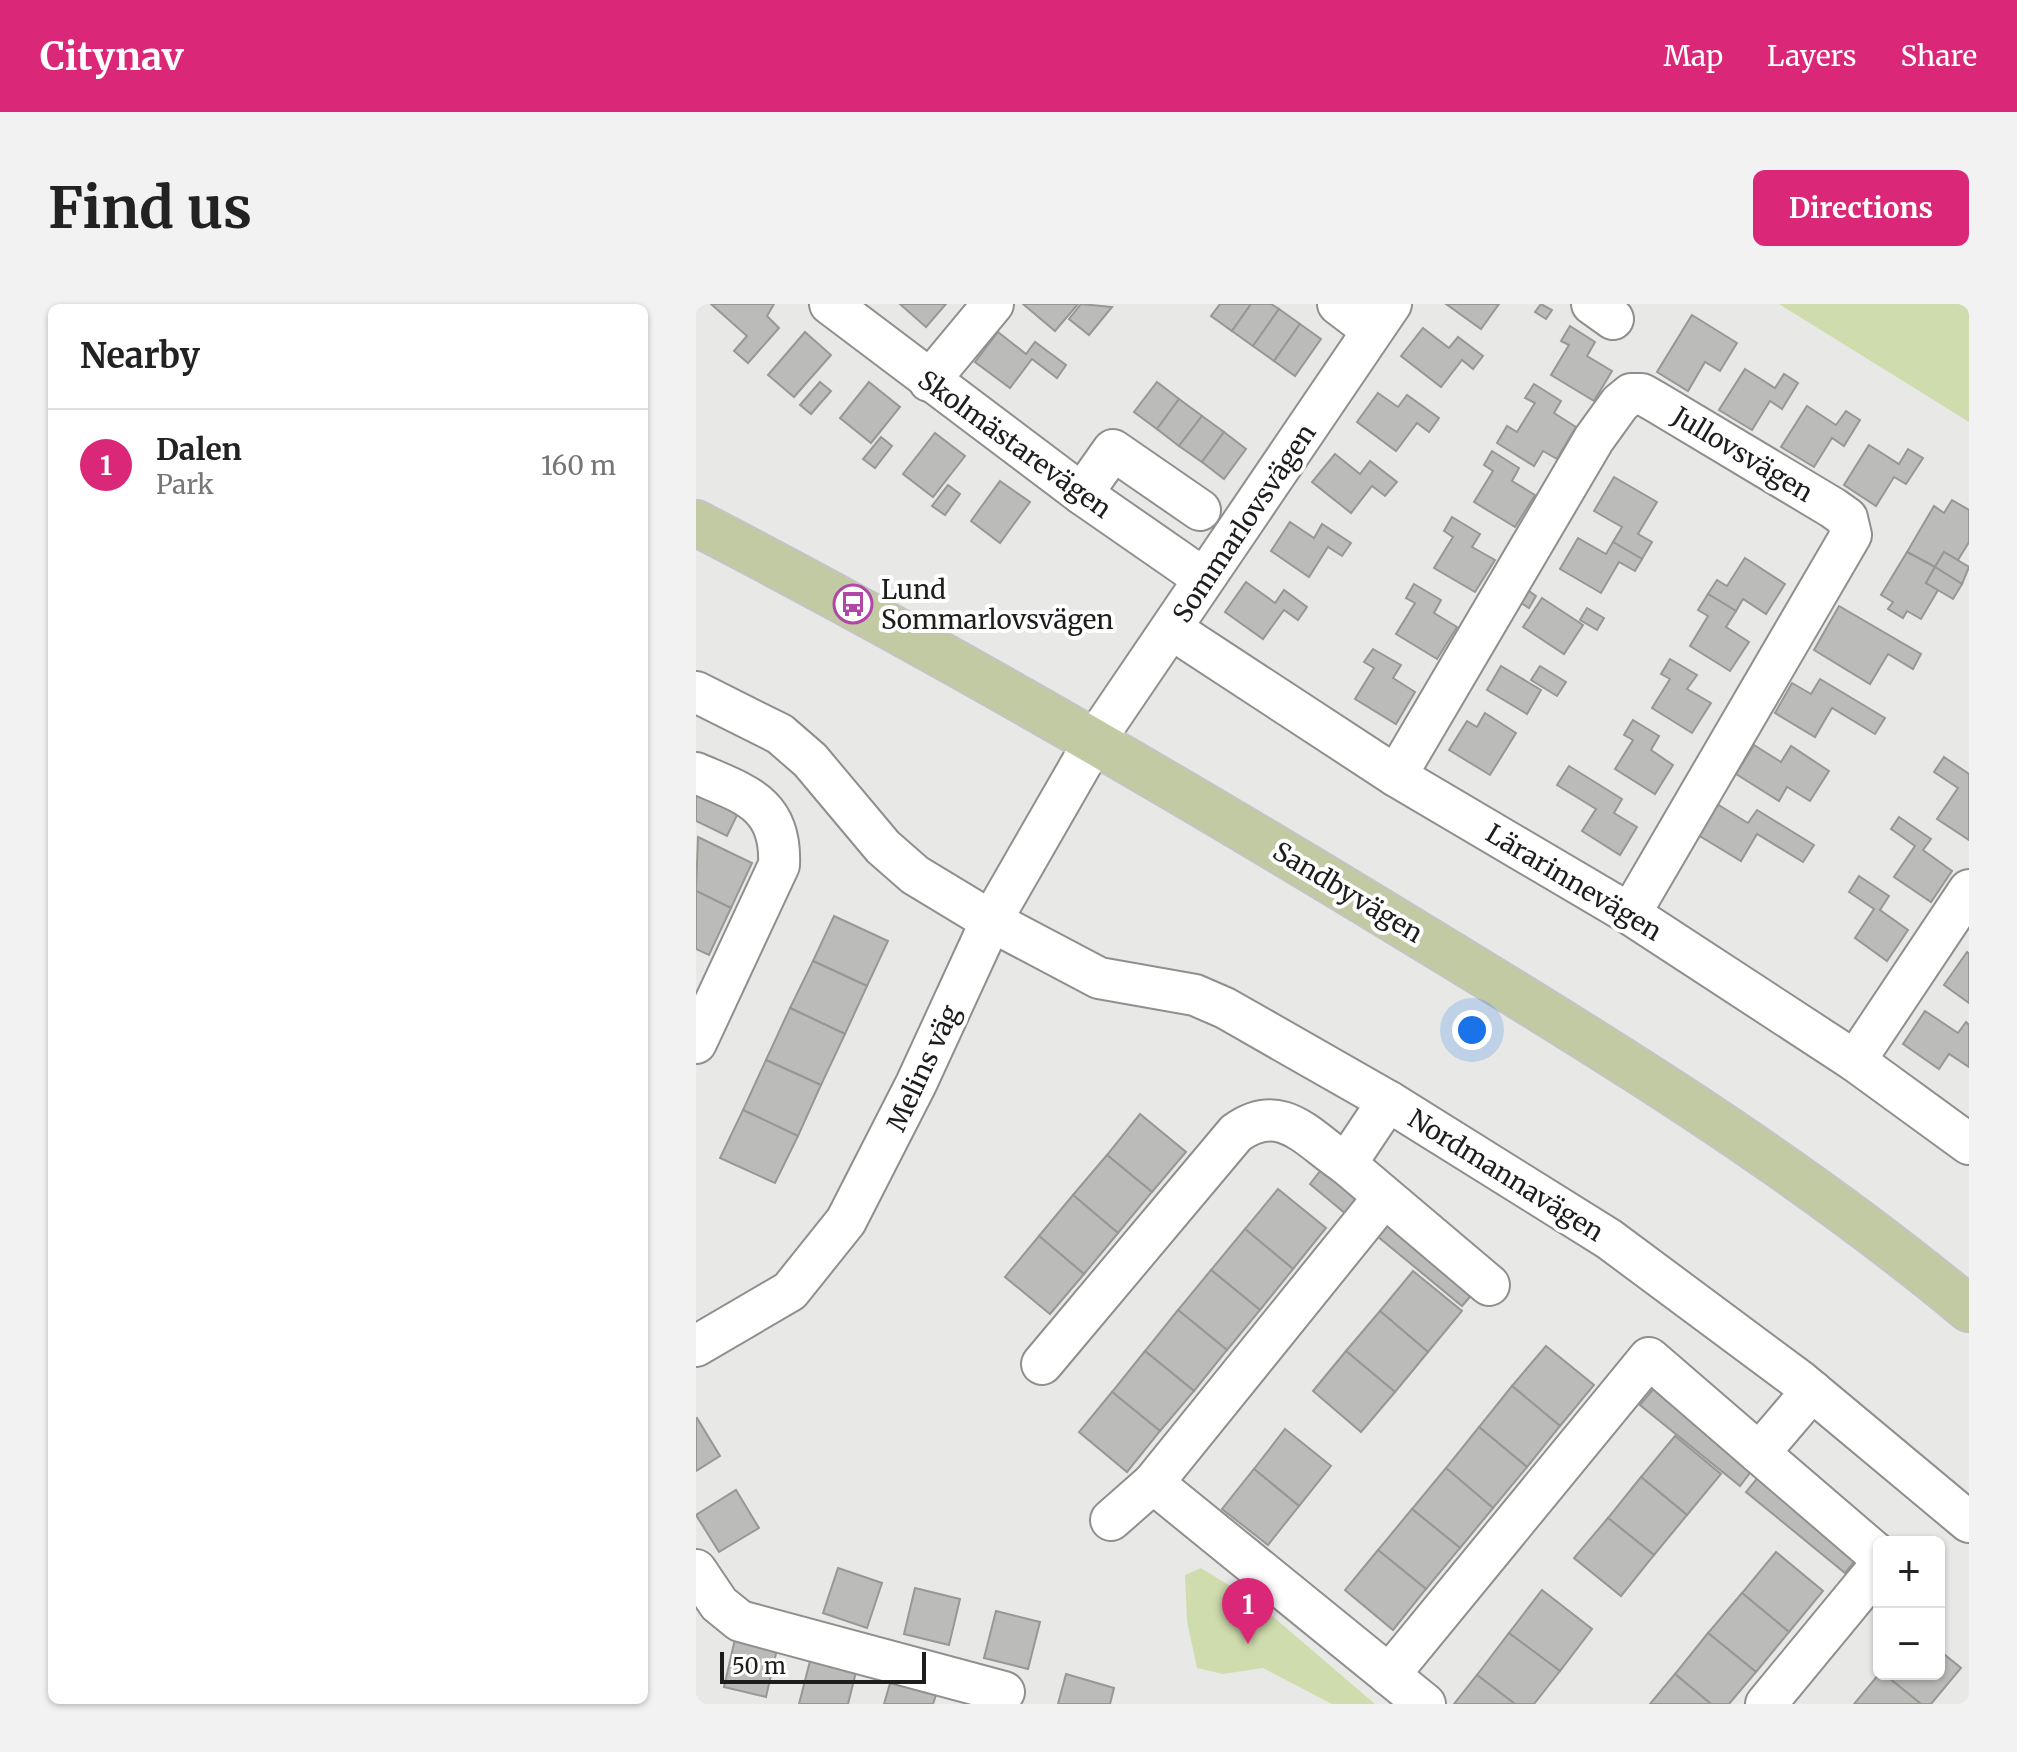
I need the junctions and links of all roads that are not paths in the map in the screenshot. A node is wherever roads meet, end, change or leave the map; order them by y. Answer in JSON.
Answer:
{"nodes":[{"id":1,"x":830,"y":304,"type":"edge"},
{"id":2,"x":993,"y":304,"type":"edge"},
{"id":3,"x":1338,"y":304,"type":"edge"},
{"id":4,"x":1381,"y":317,"type":"edge"},
{"id":5,"x":929,"y":381,"type":"junction"},
{"id":6,"x":1082,"y":494,"type":"junction"},
{"id":7,"x":1200,"y":510,"type":"dead end"},
{"id":8,"x":696,"y":523,"type":"edge"},
{"id":9,"x":1203,"y":578,"type":"junction"},
{"id":10,"x":1173,"y":630,"type":"junction"},
{"id":11,"x":696,"y":692,"type":"edge"},
{"id":12,"x":1095,"y":740,"type":"junction"},
{"id":13,"x":696,"y":773,"type":"edge"},
{"id":14,"x":1396,"y":776,"type":"junction"},
{"id":15,"x":1969,"y":890,"type":"edge"},
{"id":16,"x":1630,"y":914,"type":"junction"},
{"id":17,"x":991,"y":921,"type":"junction"},
{"id":18,"x":696,"y":1043,"type":"edge"},
{"id":19,"x":1855,"y":1061,"type":"junction"},
{"id":20,"x":1388,"y":1101,"type":"junction"},
{"id":21,"x":1969,"y":1144,"type":"edge"},
{"id":22,"x":1346,"y":1164,"type":"junction"},
{"id":23,"x":1384,"y":1197,"type":"junction"},
{"id":24,"x":1489,"y":1285,"type":"dead end"},
{"id":25,"x":1969,"y":1309,"type":"edge"},
{"id":26,"x":696,"y":1346,"type":"edge"},
{"id":27,"x":1042,"y":1364,"type":"dead end"},
{"id":28,"x":1812,"y":1391,"type":"junction"},
{"id":29,"x":1759,"y":1453,"type":"junction"},
{"id":30,"x":1153,"y":1483,"type":"junction"},
{"id":31,"x":1111,"y":1520,"type":"dead end"},
{"id":32,"x":1969,"y":1522,"type":"edge"},
{"id":33,"x":1873,"y":1551,"type":"edge"},
{"id":34,"x":696,"y":1570,"type":"edge"},
{"id":35,"x":1873,"y":1574,"type":"edge"},
{"id":36,"x":1389,"y":1675,"type":"junction"},
{"id":37,"x":1004,"y":1692,"type":"dead end"},
{"id":38,"x":1425,"y":1704,"type":"edge"},
{"id":39,"x":1766,"y":1704,"type":"edge"}],
"edges":[{"from":1,"to":5,"type":"street","name":"Skolmästarevägen"},
{"from":2,"to":5,"type":"street"},
{"from":3,"to":4,"type":"street"},
{"from":4,"to":9,"type":"street","name":"Sommarlovsvägen"},
{"from":5,"to":6,"type":"street","name":"Skolmästarevägen"},
{"from":6,"to":7,"type":"street"},
{"from":6,"to":9,"type":"street","name":"Skolmästarevägen"},
{"from":8,"to":12,"type":"main road","name":"Sandbyvägen"},
{"from":9,"to":10,"type":"street","name":"Sommarlovsvägen"},
{"from":10,"to":12,"type":"street","name":"Sommarlovsvägen"},
{"from":10,"to":14,"type":"street","name":"Lärarinnevägen"},
{"from":11,"to":17,"type":"street","name":"Nordmannavägen"},
{"from":12,"to":17,"type":"street","name":"Melins väg"},
{"from":12,"to":25,"type":"main road","name":"Sandbyvägen"},
{"from":13,"to":18,"type":"street"},
{"from":14,"to":16,"type":"street","name":"Lärarinnevägen"},
{"from":14,"to":16,"type":"street","name":"Jullovsvägen"},
{"from":15,"to":19,"type":"street"},
{"from":16,"to":19,"type":"street","name":"Lärarinnevägen"},
{"from":17,"to":20,"type":"street","name":"Nordmannavägen"},
{"from":17,"to":26,"type":"street","name":"Melins väg"},
{"from":19,"to":21,"type":"street","name":"Lärarinnevägen"},
{"from":20,"to":22,"type":"street"},
{"from":20,"to":28,"type":"street","name":"Nordmannavägen"},
{"from":22,"to":23,"type":"street"},
{"from":22,"to":27,"type":"street"},
{"from":23,"to":24,"type":"street"},
{"from":23,"to":30,"type":"street"},
{"from":28,"to":29,"type":"street"},
{"from":28,"to":32,"type":"street","name":"Nordmannavägen"},
{"from":29,"to":33,"type":"street"},
{"from":29,"to":36,"type":"street"},
{"from":30,"to":31,"type":"street"},
{"from":30,"to":36,"type":"street"},
{"from":34,"to":37,"type":"street"},
{"from":35,"to":39,"type":"street"},
{"from":36,"to":38,"type":"street"}]}
